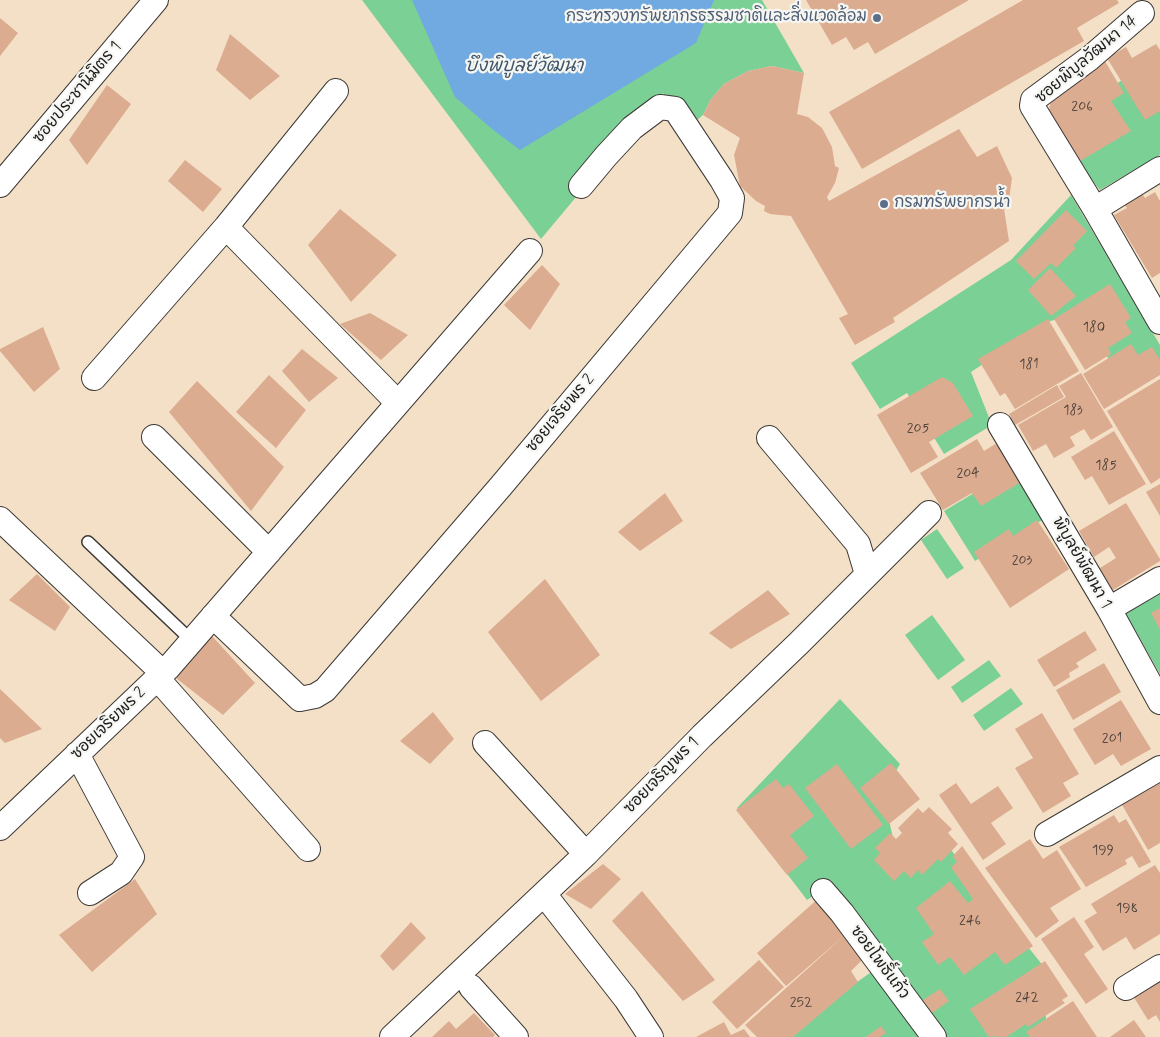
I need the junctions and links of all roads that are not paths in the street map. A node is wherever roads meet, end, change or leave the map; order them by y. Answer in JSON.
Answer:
{"nodes":[{"id":1,"x":156,"y":0,"type":"edge"},
{"id":2,"x":1142,"y":13,"type":"dead end"},
{"id":3,"x":336,"y":91,"type":"dead end"},
{"id":4,"x":1160,"y":169,"type":"edge"},
{"id":5,"x":0,"y":185,"type":"edge"},
{"id":6,"x":581,"y":186,"type":"dead end"},
{"id":7,"x":1095,"y":209,"type":"junction"},
{"id":8,"x":226,"y":228,"type":"junction"},
{"id":9,"x":530,"y":251,"type":"dead end"},
{"id":10,"x":1160,"y":322,"type":"edge"},
{"id":11,"x":94,"y":378,"type":"dead end"},
{"id":12,"x":398,"y":404,"type":"junction"},
{"id":13,"x":1000,"y":425,"type":"dead end"},
{"id":14,"x":154,"y":437,"type":"dead end"},
{"id":15,"x":769,"y":438,"type":"dead end"},
{"id":16,"x":930,"y":513,"type":"dead end"},
{"id":17,"x":0,"y":519,"type":"edge"},
{"id":18,"x":88,"y":542,"type":"dead end"},
{"id":19,"x":269,"y":552,"type":"junction"},
{"id":20,"x":867,"y":574,"type":"junction"},
{"id":21,"x":1160,"y":579,"type":"edge"},
{"id":22,"x":1109,"y":609,"type":"junction"},
{"id":23,"x":213,"y":616,"type":"junction"},
{"id":24,"x":192,"y":641,"type":"junction"},
{"id":25,"x":160,"y":675,"type":"junction"},
{"id":26,"x":1160,"y":702,"type":"edge"},
{"id":27,"x":485,"y":743,"type":"dead end"},
{"id":28,"x":77,"y":754,"type":"junction"},
{"id":29,"x":1160,"y":768,"type":"edge"},
{"id":30,"x":0,"y":828,"type":"edge"},
{"id":31,"x":1047,"y":834,"type":"dead end"},
{"id":32,"x":308,"y":850,"type":"dead end"},
{"id":33,"x":586,"y":854,"type":"junction"},
{"id":34,"x":823,"y":891,"type":"dead end"},
{"id":35,"x":90,"y":893,"type":"dead end"},
{"id":36,"x":544,"y":894,"type":"junction"},
{"id":37,"x":1160,"y":967,"type":"edge"},
{"id":38,"x":471,"y":987,"type":"dead end"},
{"id":39,"x":1126,"y":988,"type":"dead end"},
{"id":40,"x":392,"y":1037,"type":"edge"},
{"id":41,"x":516,"y":1037,"type":"edge"},
{"id":42,"x":651,"y":1037,"type":"edge"},
{"id":43,"x":934,"y":1037,"type":"edge"}],
"edges":[{"from":1,"to":5,"type":"street","name":"ซอยประชานิมิตร 1"},
{"from":2,"to":7,"type":"street","name":"ซอยพิบูลวัฒนา 14"},
{"from":3,"to":8,"type":"street"},
{"from":4,"to":7,"type":"street"},
{"from":6,"to":23,"type":"street","name":"ซอยเจริยพร 2"},
{"from":7,"to":10,"type":"street","name":"ซอยพิบูลวัฒนา 14"},
{"from":8,"to":11,"type":"street"},
{"from":8,"to":12,"type":"street"},
{"from":9,"to":12,"type":"street","name":"ซอยเจริยพร 2"},
{"from":12,"to":19,"type":"street","name":"ซอยเจริยพร 2"},
{"from":13,"to":22,"type":"street","name":"พิบูลย์พัฒนา 1"},
{"from":14,"to":19,"type":"street"},
{"from":15,"to":20,"type":"street"},
{"from":16,"to":20,"type":"street","name":"ซอยเจริญพร 1"},
{"from":17,"to":25,"type":"street"},
{"from":18,"to":24,"type":"lane"},
{"from":19,"to":23,"type":"street","name":"ซอยเจริยพร 2"},
{"from":20,"to":33,"type":"street","name":"ซอยเจริญพร 1"},
{"from":21,"to":22,"type":"street"},
{"from":22,"to":26,"type":"street","name":"พิบูลย์พัฒนา 1"},
{"from":23,"to":24,"type":"street","name":"ซอยเจริยพร 2"},
{"from":24,"to":25,"type":"street","name":"ซอยเจริยพร 2"},
{"from":25,"to":28,"type":"street","name":"ซอยเจริยพร 2"},
{"from":25,"to":32,"type":"street"},
{"from":27,"to":33,"type":"street"},
{"from":28,"to":30,"type":"street","name":"ซอยเจริยพร 2"},
{"from":28,"to":35,"type":"street"},
{"from":29,"to":31,"type":"street"},
{"from":33,"to":36,"type":"street","name":"ซอยเจริญพร 1"},
{"from":34,"to":43,"type":"street","name":"ซอยโพธิ์แก้ว"},
{"from":36,"to":40,"type":"street","name":"ซอยเจริญพร 1"},
{"from":36,"to":42,"type":"street"},
{"from":37,"to":39,"type":"street"},
{"from":38,"to":41,"type":"street"}]}
